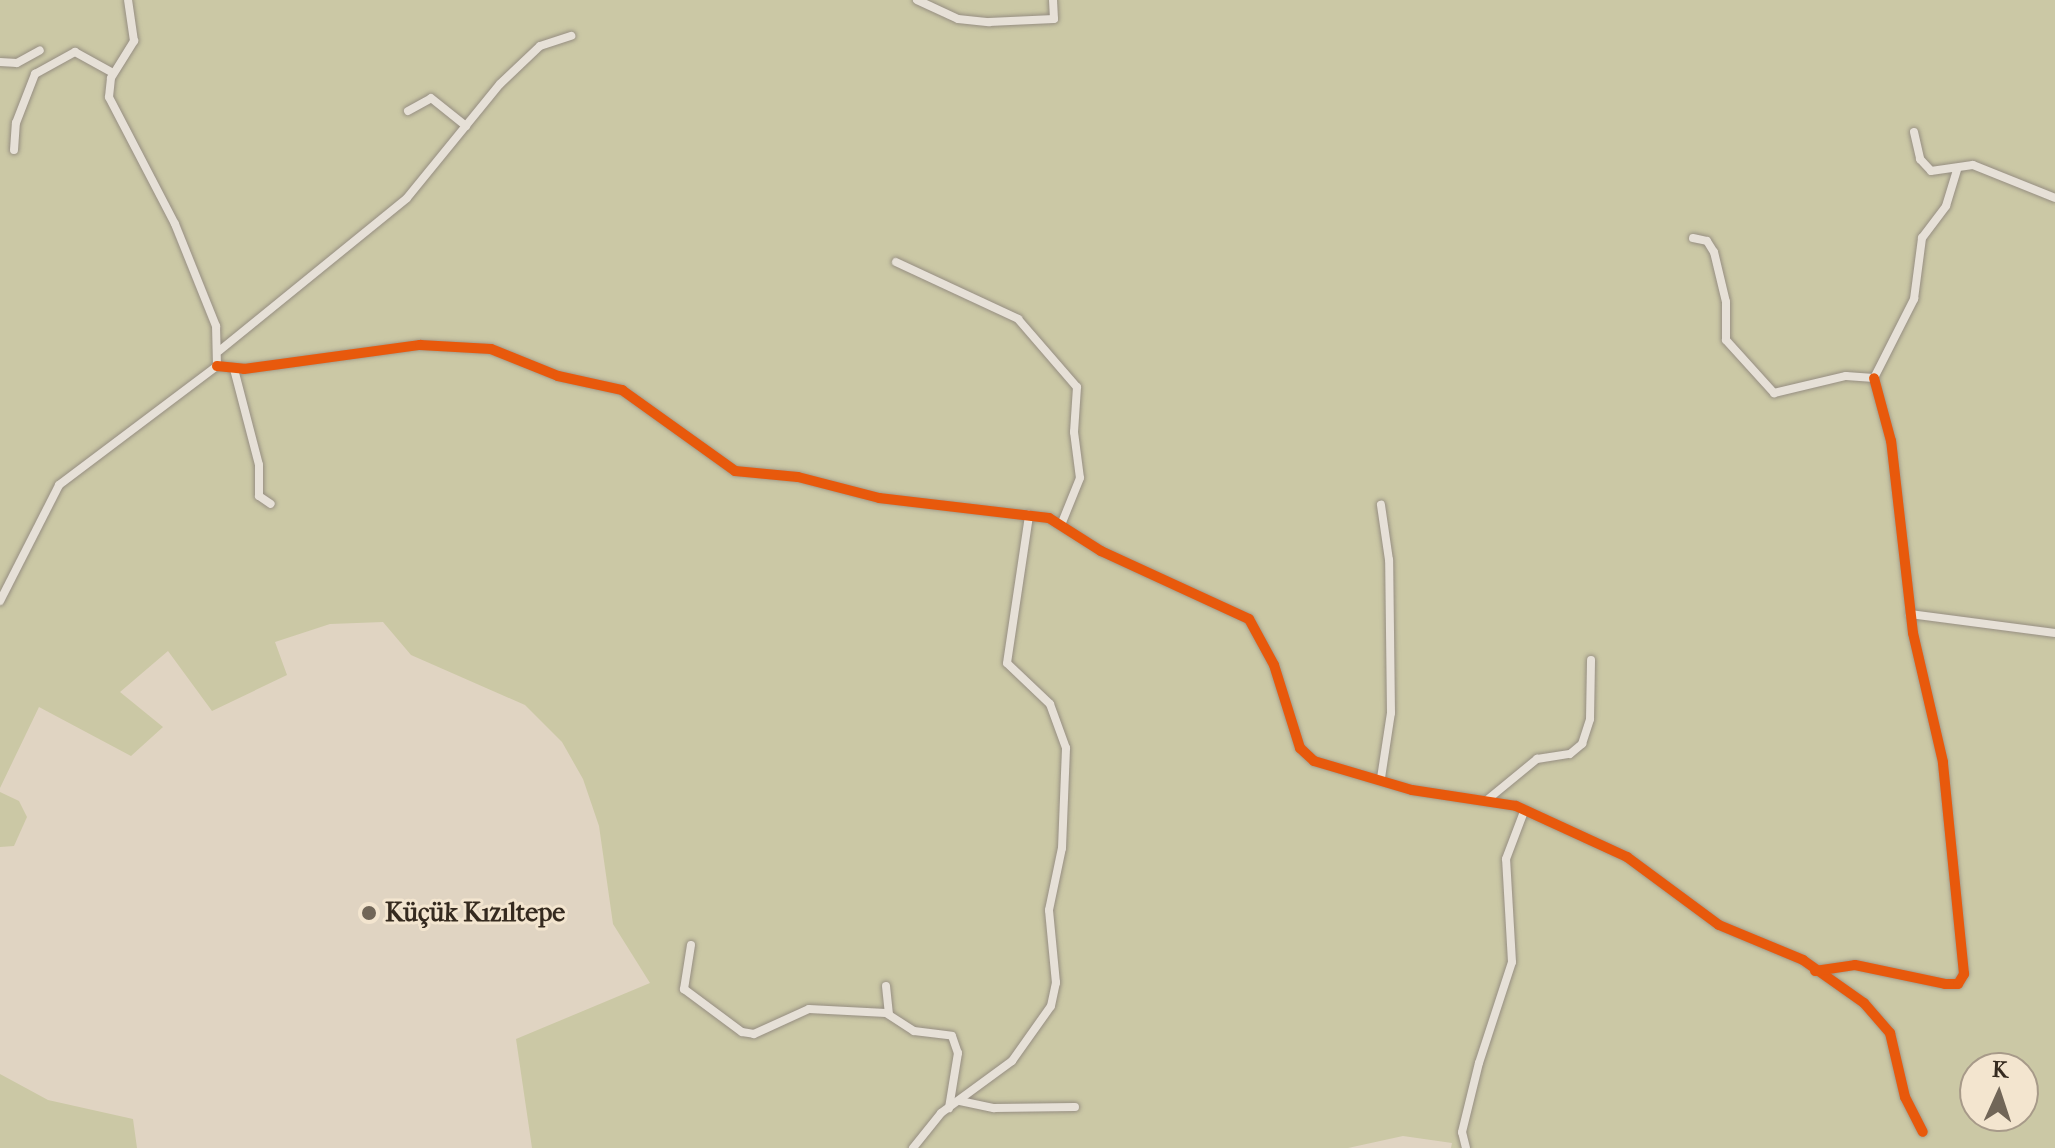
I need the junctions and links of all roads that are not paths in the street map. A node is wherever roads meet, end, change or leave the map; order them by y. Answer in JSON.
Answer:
{"nodes":[{"id":1,"x":128,"y":0,"type":"edge"},
{"id":2,"x":917,"y":0,"type":"edge"},
{"id":3,"x":1053,"y":0,"type":"edge"},
{"id":4,"x":571,"y":36,"type":"dead end"},
{"id":5,"x":40,"y":50,"type":"dead end"},
{"id":6,"x":0,"y":62,"type":"edge"},
{"id":7,"x":113,"y":73,"type":"junction"},
{"id":8,"x":408,"y":111,"type":"dead end"},
{"id":9,"x":466,"y":126,"type":"junction"},
{"id":10,"x":1914,"y":132,"type":"dead end"},
{"id":11,"x":14,"y":150,"type":"dead end"},
{"id":12,"x":1957,"y":169,"type":"junction"},
{"id":13,"x":2055,"y":198,"type":"edge"},
{"id":14,"x":1693,"y":238,"type":"dead end"},
{"id":15,"x":896,"y":262,"type":"dead end"},
{"id":16,"x":219,"y":351,"type":"junction"},
{"id":17,"x":217,"y":366,"type":"junction"},
{"id":18,"x":234,"y":369,"type":"junction"},
{"id":19,"x":1874,"y":378,"type":"junction"},
{"id":20,"x":271,"y":504,"type":"dead end"},
{"id":21,"x":1381,"y":505,"type":"dead end"},
{"id":22,"x":1029,"y":515,"type":"junction"},
{"id":23,"x":1061,"y":525,"type":"junction"},
{"id":24,"x":0,"y":601,"type":"edge"},
{"id":25,"x":1910,"y":614,"type":"junction"},
{"id":26,"x":2055,"y":633,"type":"edge"},
{"id":27,"x":1591,"y":660,"type":"dead end"},
{"id":28,"x":1381,"y":778,"type":"junction"},
{"id":29,"x":1487,"y":800,"type":"junction"},
{"id":30,"x":1525,"y":809,"type":"junction"},
{"id":31,"x":691,"y":945,"type":"dead end"},
{"id":32,"x":1815,"y":971,"type":"junction"},
{"id":33,"x":886,"y":986,"type":"dead end"},
{"id":34,"x":889,"y":1014,"type":"junction"},
{"id":35,"x":960,"y":1101,"type":"junction"},
{"id":36,"x":1075,"y":1107,"type":"dead end"},
{"id":37,"x":949,"y":1108,"type":"junction"},
{"id":38,"x":1923,"y":1132,"type":"dead end"},
{"id":39,"x":913,"y":1148,"type":"edge"},
{"id":40,"x":1466,"y":1148,"type":"edge"}],
"edges":[{"from":1,"to":7,"type":"street"},
{"from":2,"to":3,"type":"street"},
{"from":4,"to":9,"type":"street"},
{"from":5,"to":6,"type":"street"},
{"from":7,"to":11,"type":"street"},
{"from":7,"to":16,"type":"street"},
{"from":8,"to":9,"type":"street"},
{"from":9,"to":16,"type":"street"},
{"from":10,"to":12,"type":"street"},
{"from":12,"to":13,"type":"street"},
{"from":12,"to":19,"type":"street"},
{"from":14,"to":19,"type":"street"},
{"from":15,"to":23,"type":"street"},
{"from":16,"to":17,"type":"street"},
{"from":17,"to":18,"type":"street"},
{"from":17,"to":24,"type":"street"},
{"from":18,"to":20,"type":"street"},
{"from":18,"to":22,"type":"street"},
{"from":19,"to":25,"type":"street"},
{"from":21,"to":28,"type":"street"},
{"from":22,"to":23,"type":"street"},
{"from":22,"to":35,"type":"street"},
{"from":23,"to":28,"type":"street"},
{"from":25,"to":26,"type":"street"},
{"from":25,"to":32,"type":"street"},
{"from":27,"to":29,"type":"street"},
{"from":28,"to":29,"type":"street"},
{"from":29,"to":30,"type":"street"},
{"from":30,"to":32,"type":"street"},
{"from":30,"to":40,"type":"street"},
{"from":31,"to":34,"type":"street"},
{"from":32,"to":38,"type":"street"},
{"from":33,"to":34,"type":"street"},
{"from":34,"to":37,"type":"street"},
{"from":35,"to":36,"type":"street"},
{"from":35,"to":37,"type":"street"},
{"from":37,"to":39,"type":"street"}]}
